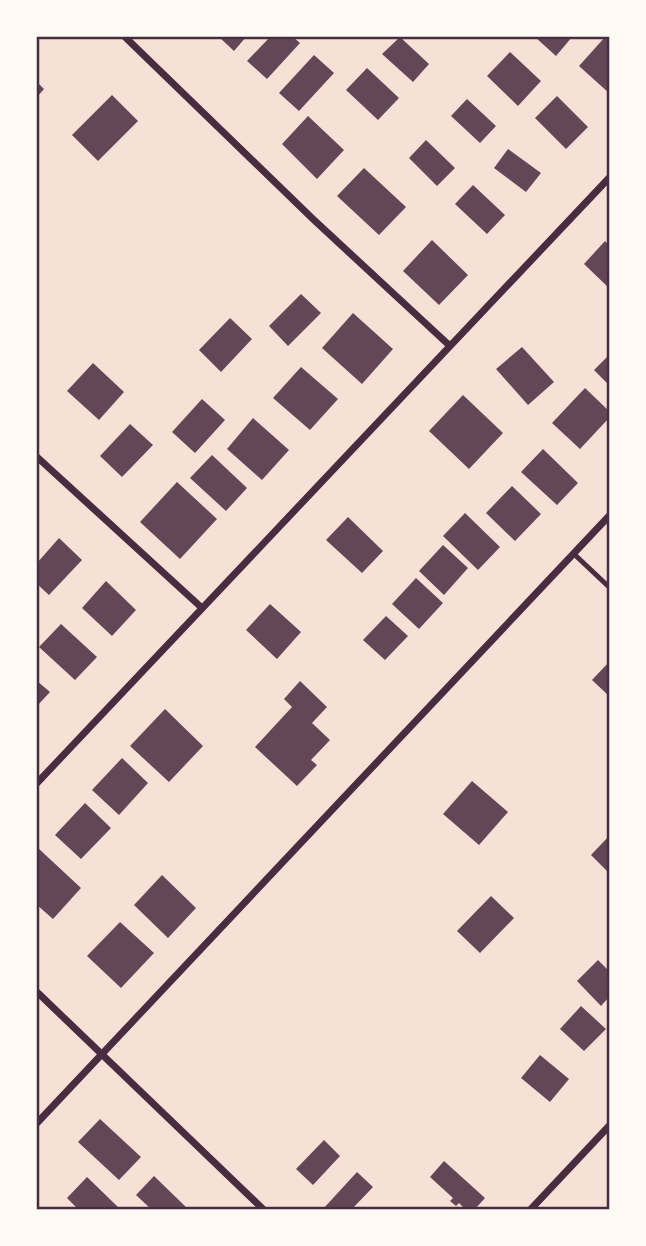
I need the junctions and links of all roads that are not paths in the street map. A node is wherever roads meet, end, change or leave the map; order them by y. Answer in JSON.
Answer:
{"nodes":[{"id":1,"x":125,"y":37,"type":"edge"},
{"id":2,"x":609,"y":178,"type":"edge"},
{"id":3,"x":450,"y":346,"type":"junction"},
{"id":4,"x":37,"y":457,"type":"edge"},
{"id":5,"x":609,"y":516,"type":"edge"},
{"id":6,"x":574,"y":554,"type":"junction"},
{"id":7,"x":609,"y":587,"type":"edge"},
{"id":8,"x":202,"y":608,"type":"junction"},
{"id":9,"x":37,"y":783,"type":"edge"},
{"id":10,"x":37,"y":992,"type":"edge"},
{"id":11,"x":103,"y":1056,"type":"junction"},
{"id":12,"x":37,"y":1123,"type":"edge"},
{"id":13,"x":609,"y":1126,"type":"edge"},
{"id":14,"x":263,"y":1209,"type":"edge"},
{"id":15,"x":531,"y":1209,"type":"edge"}],
"edges":[{"from":1,"to":3,"type":"street"},
{"from":2,"to":3,"type":"street"},
{"from":3,"to":8,"type":"street"},
{"from":4,"to":8,"type":"street"},
{"from":5,"to":6,"type":"street"},
{"from":6,"to":7,"type":"lane"},
{"from":6,"to":11,"type":"street"},
{"from":8,"to":9,"type":"street"},
{"from":10,"to":11,"type":"street"},
{"from":11,"to":12,"type":"street"},
{"from":11,"to":14,"type":"street"},
{"from":13,"to":15,"type":"street"}]}
